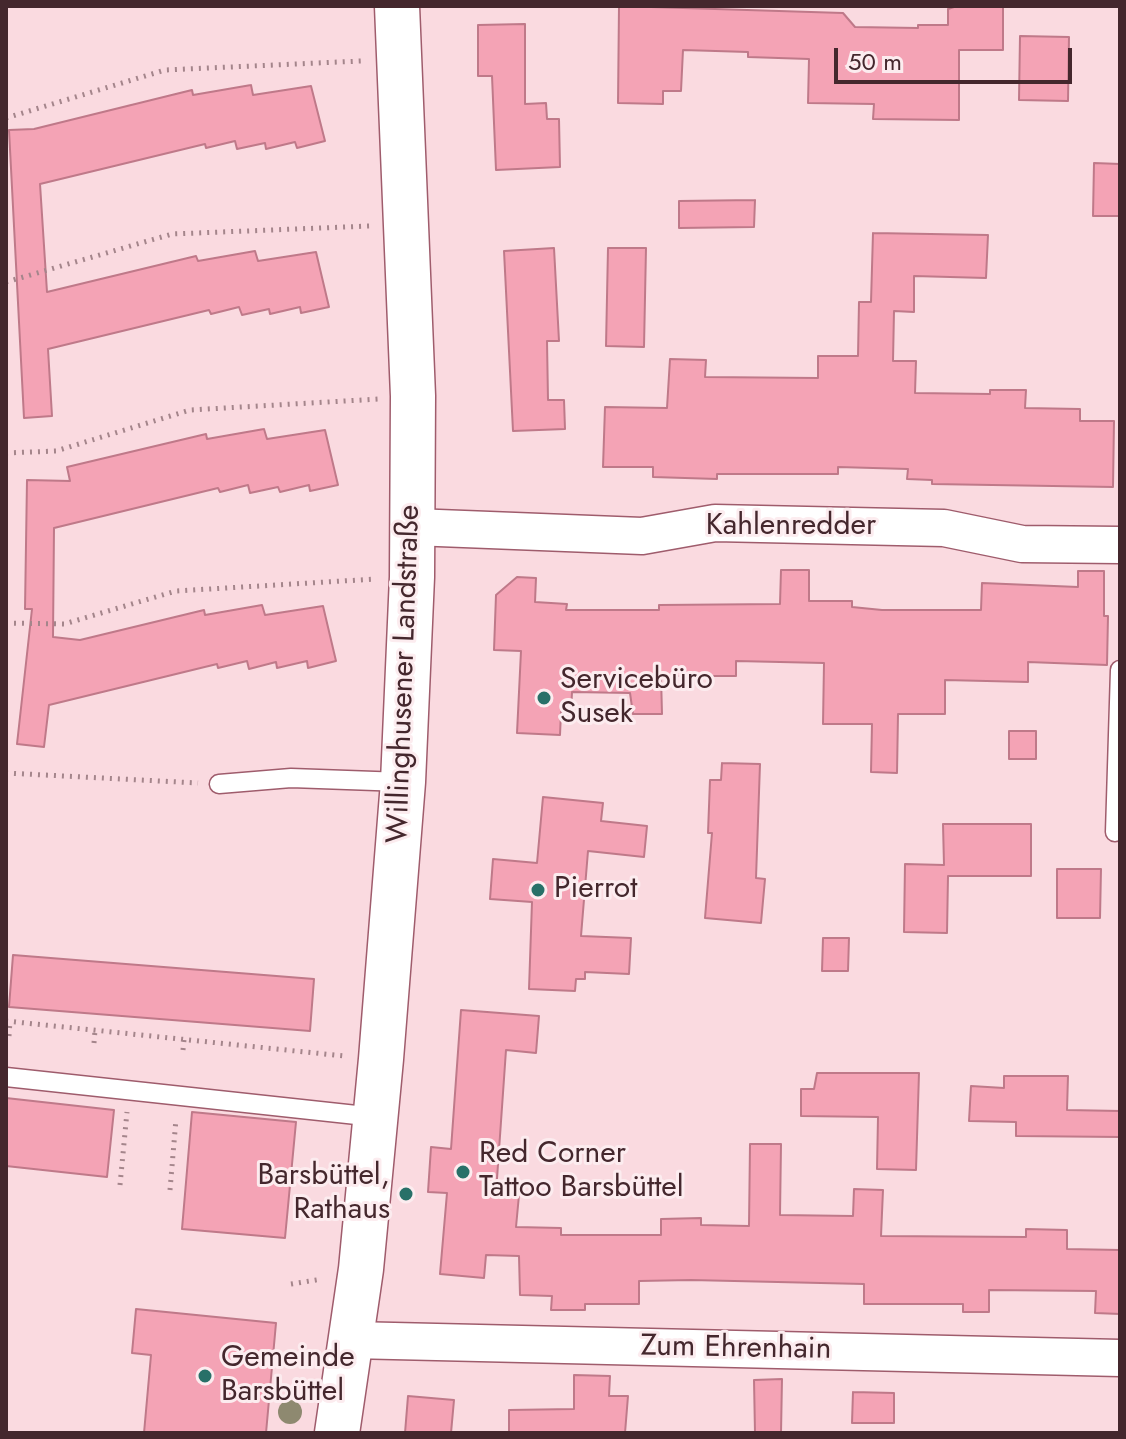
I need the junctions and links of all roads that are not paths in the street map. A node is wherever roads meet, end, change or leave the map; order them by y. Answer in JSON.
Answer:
{"nodes":[{"id":1,"x":397,"y":6,"type":"edge"},
{"id":2,"x":413,"y":527,"type":"junction"},
{"id":3,"x":1120,"y":545,"type":"edge"},
{"id":4,"x":1120,"y":670,"type":"edge"},
{"id":5,"x":403,"y":782,"type":"junction"},
{"id":6,"x":219,"y":784,"type":"road end"},
{"id":7,"x":1115,"y":832,"type":"dead end"},
{"id":8,"x":6,"y":1077,"type":"edge"},
{"id":9,"x":375,"y":1117,"type":"junction"},
{"id":10,"x":351,"y":1340,"type":"junction"},
{"id":11,"x":1120,"y":1358,"type":"edge"},
{"id":12,"x":337,"y":1433,"type":"edge"}],
"edges":[{"from":1,"to":2,"type":"street","name":"Willinghusener Landstraße"},
{"from":2,"to":3,"type":"street","name":"Kahlenredder"},
{"from":2,"to":5,"type":"street","name":"Willinghusener Landstraße"},
{"from":4,"to":7,"type":"lane"},
{"from":5,"to":6,"type":"lane"},
{"from":5,"to":9,"type":"street","name":"Willinghusener Landstraße"},
{"from":8,"to":9,"type":"lane"},
{"from":9,"to":10,"type":"street","name":"Willinghusener Landstraße"},
{"from":10,"to":11,"type":"street","name":"Zum Ehrenhain"},
{"from":10,"to":12,"type":"street","name":"Willinghusener Landstraße"}]}
